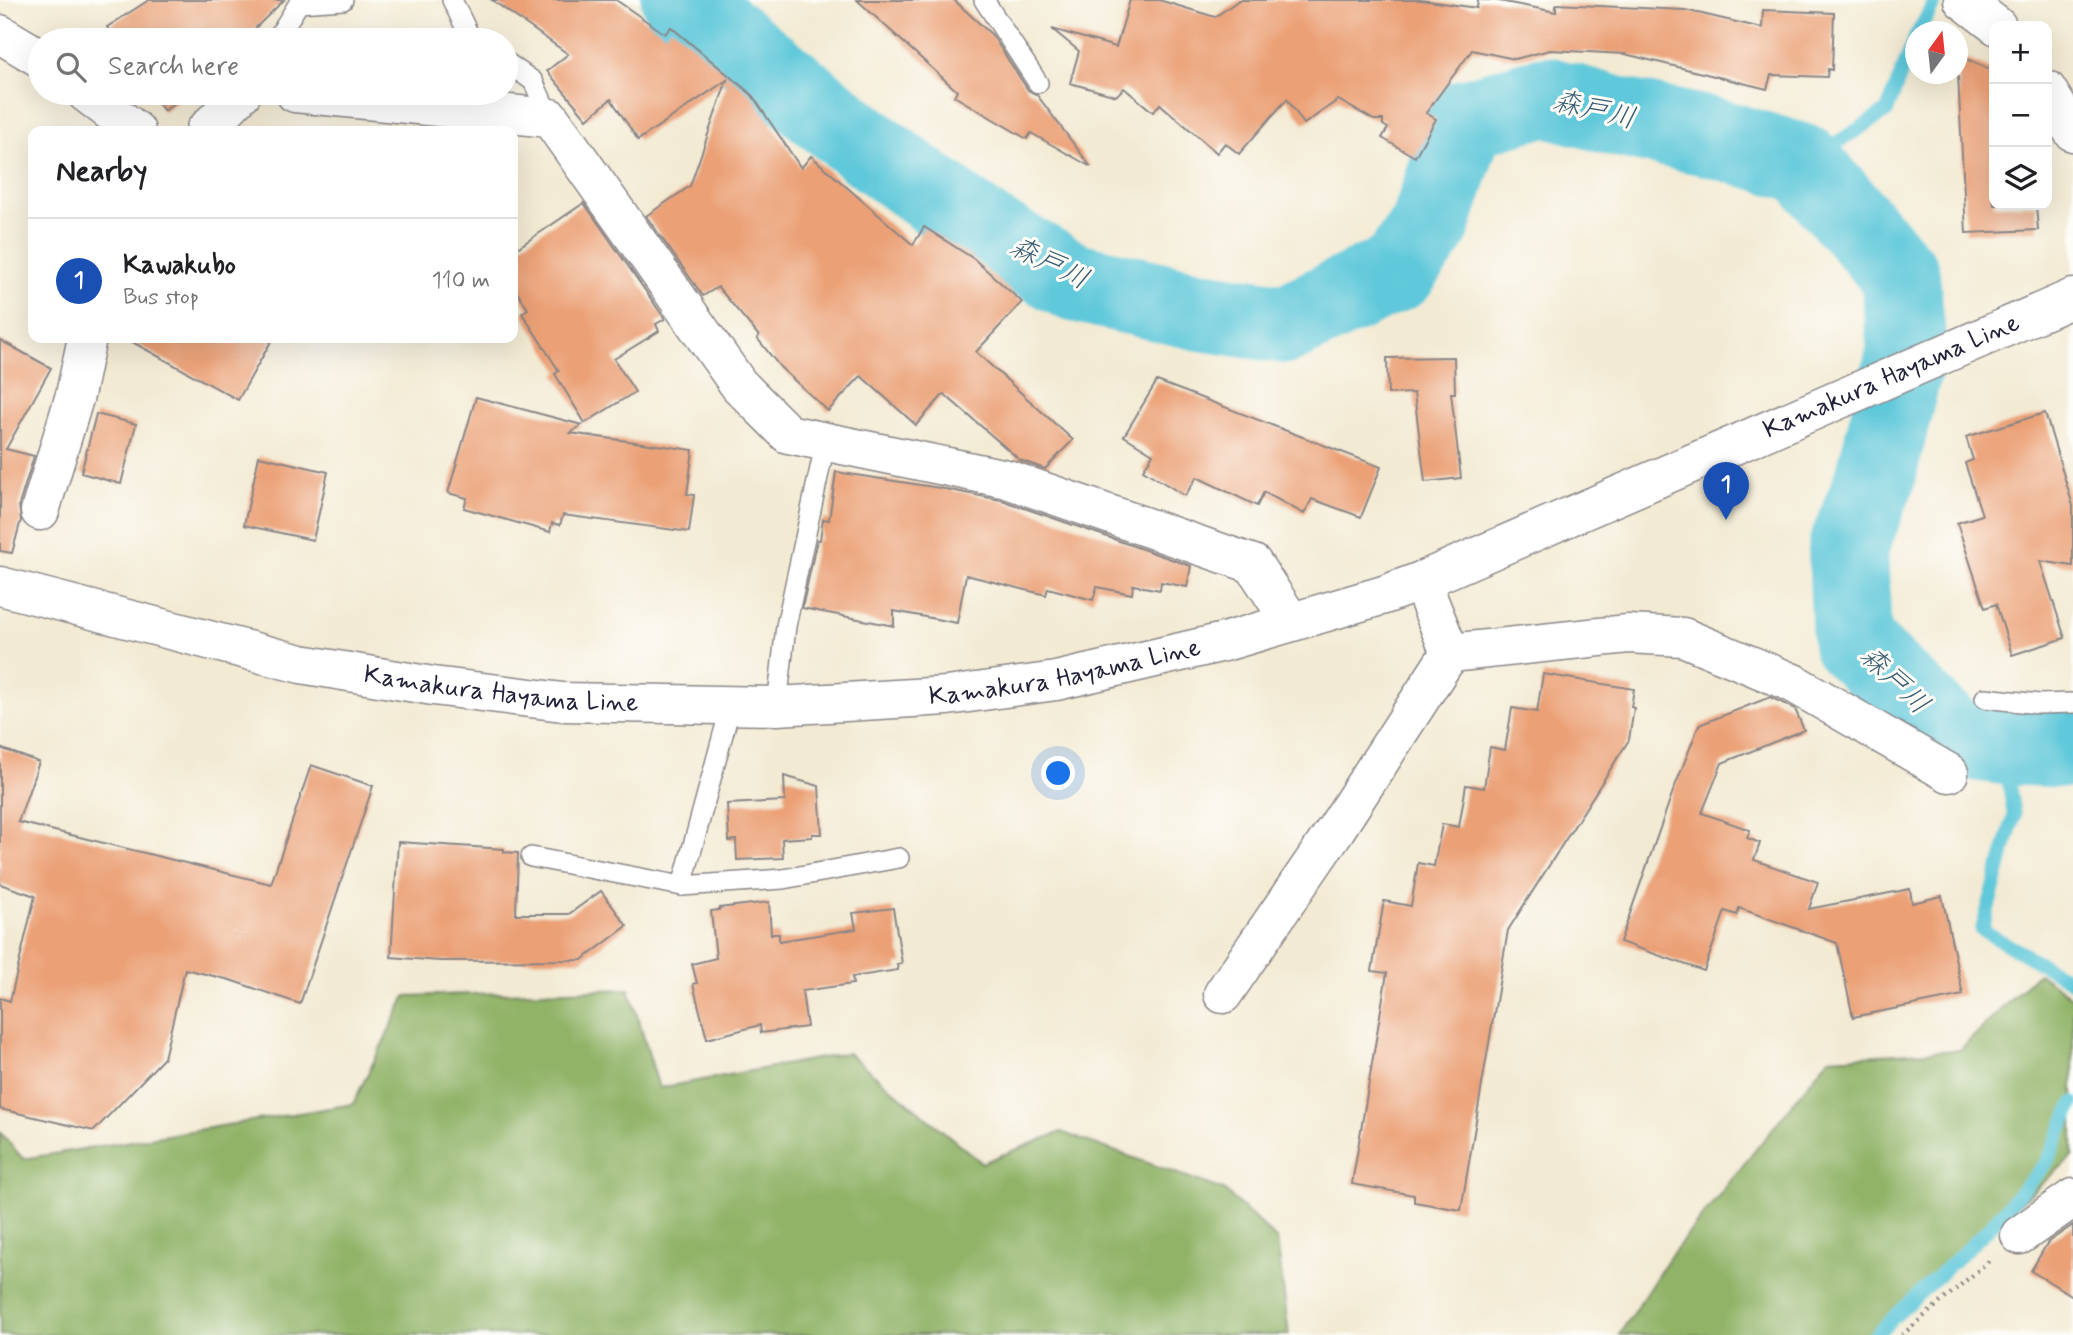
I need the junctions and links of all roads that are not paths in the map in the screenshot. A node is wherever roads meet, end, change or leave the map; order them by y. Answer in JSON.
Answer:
{"nodes":[{"id":1,"x":343,"y":0,"type":"edge"},
{"id":2,"x":452,"y":0,"type":"edge"},
{"id":3,"x":984,"y":0,"type":"edge"},
{"id":4,"x":1963,"y":0,"type":"edge"},
{"id":5,"x":1990,"y":21,"type":"edge"},
{"id":6,"x":283,"y":28,"type":"edge"},
{"id":7,"x":466,"y":28,"type":"edge"},
{"id":8,"x":0,"y":34,"type":"edge"},
{"id":9,"x":28,"y":51,"type":"edge"},
{"id":10,"x":518,"y":70,"type":"edge"},
{"id":11,"x":1038,"y":83,"type":"dead end"},
{"id":12,"x":2052,"y":98,"type":"edge"},
{"id":13,"x":102,"y":105,"type":"edge"},
{"id":14,"x":230,"y":105,"type":"edge"},
{"id":15,"x":417,"y":105,"type":"edge"},
{"id":16,"x":550,"y":118,"type":"junction"},
{"id":17,"x":129,"y":126,"type":"edge"},
{"id":18,"x":210,"y":126,"type":"edge"},
{"id":19,"x":2073,"y":132,"type":"edge"},
{"id":20,"x":2073,"y":298,"type":"edge"},
{"id":21,"x":86,"y":343,"type":"edge"},
{"id":22,"x":826,"y":440,"type":"junction"},
{"id":23,"x":40,"y":511,"type":"dead end"},
{"id":24,"x":1421,"y":581,"type":"junction"},
{"id":25,"x":0,"y":586,"type":"edge"},
{"id":26,"x":1291,"y":622,"type":"junction"},
{"id":27,"x":1450,"y":653,"type":"junction"},
{"id":28,"x":1985,"y":698,"type":"dead end"},
{"id":29,"x":2073,"y":703,"type":"edge"},
{"id":30,"x":731,"y":705,"type":"junction"},
{"id":31,"x":777,"y":706,"type":"junction"},
{"id":32,"x":1949,"y":772,"type":"dead end"},
{"id":33,"x":531,"y":857,"type":"dead end"},
{"id":34,"x":899,"y":858,"type":"dead end"},
{"id":35,"x":682,"y":886,"type":"junction"},
{"id":36,"x":1223,"y":994,"type":"dead end"},
{"id":37,"x":2073,"y":1198,"type":"edge"},
{"id":38,"x":2020,"y":1235,"type":"road end"}],
"edges":[{"from":1,"to":6,"type":"lane"},
{"from":2,"to":7,"type":"lane"},
{"from":3,"to":11,"type":"lane"},
{"from":4,"to":5,"type":"street"},
{"from":8,"to":9,"type":"street"},
{"from":10,"to":16,"type":"lane"},
{"from":12,"to":19,"type":"street"},
{"from":13,"to":17,"type":"street"},
{"from":14,"to":18,"type":"street"},
{"from":15,"to":16,"type":"street"},
{"from":16,"to":22,"type":"street"},
{"from":20,"to":24,"type":"street","name":"Kamakura Hayama Line"},
{"from":21,"to":23,"type":"street"},
{"from":22,"to":26,"type":"street"},
{"from":22,"to":31,"type":"lane"},
{"from":24,"to":26,"type":"street","name":"Kamakura Hayama Line"},
{"from":24,"to":27,"type":"street"},
{"from":25,"to":30,"type":"street","name":"Kamakura Hayama Line"},
{"from":26,"to":31,"type":"street","name":"Kamakura Hayama Line"},
{"from":27,"to":32,"type":"street"},
{"from":27,"to":36,"type":"street"},
{"from":28,"to":29,"type":"lane"},
{"from":30,"to":31,"type":"street","name":"Kamakura Hayama Line"},
{"from":30,"to":35,"type":"lane"},
{"from":33,"to":35,"type":"lane"},
{"from":34,"to":35,"type":"lane"},
{"from":37,"to":38,"type":"street"}]}
